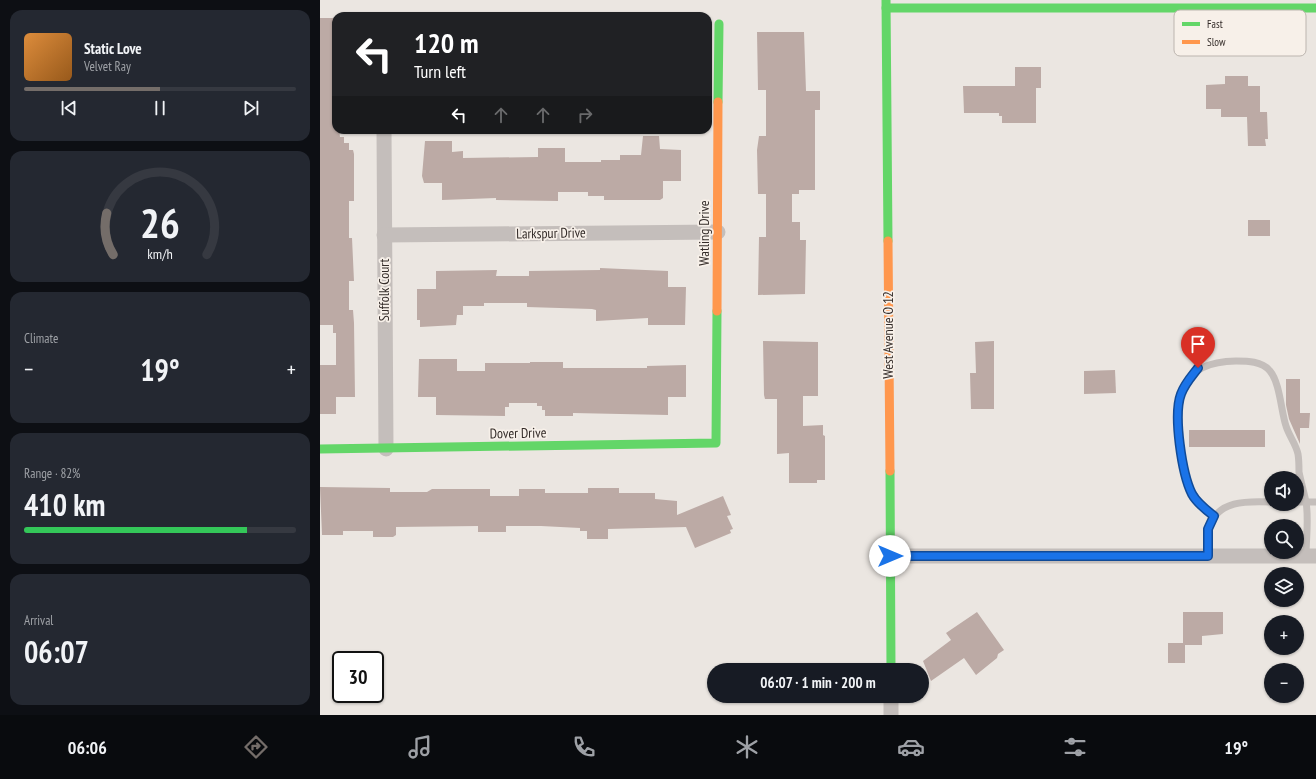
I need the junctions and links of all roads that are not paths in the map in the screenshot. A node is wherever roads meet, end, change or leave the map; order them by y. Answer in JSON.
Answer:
{"nodes":[{"id":1,"x":886,"y":4,"type":"edge"},
{"id":2,"x":1316,"y":8,"type":"edge"},
{"id":3,"x":719,"y":24,"type":"dead end"},
{"id":4,"x":384,"y":134,"type":"edge"},
{"id":5,"x":718,"y":232,"type":"junction"},
{"id":6,"x":384,"y":235,"type":"junction"},
{"id":7,"x":716,"y":443,"type":"joint"},
{"id":8,"x":320,"y":449,"type":"edge"},
{"id":9,"x":386,"y":449,"type":"junction"},
{"id":10,"x":1264,"y":502,"type":"edge"},
{"id":11,"x":1306,"y":502,"type":"junction"},
{"id":12,"x":1316,"y":502,"type":"edge"},
{"id":13,"x":1214,"y":516,"type":"junction"},
{"id":14,"x":890,"y":556,"type":"junction"},
{"id":15,"x":1208,"y":556,"type":"junction"},
{"id":16,"x":1311,"y":556,"type":"edge"},
{"id":17,"x":890,"y":663,"type":"edge"},
{"id":18,"x":891,"y":703,"type":"edge"},
{"id":19,"x":891,"y":715,"type":"edge"}],
"edges":[{"from":1,"to":2,"type":"street"},
{"from":1,"to":14,"type":"street","name":"West Avenue O 12"},
{"from":3,"to":5,"type":"street","name":"Watling Drive"},
{"from":4,"to":6,"type":"street","name":"Suffolk Court"},
{"from":5,"to":6,"type":"street","name":"Larkspur Drive"},
{"from":5,"to":7,"type":"street","name":"Watling Drive"},
{"from":6,"to":9,"type":"street","name":"Suffolk Court"},
{"from":7,"to":9,"type":"street","name":"Dover Drive"},
{"from":8,"to":9,"type":"street","name":"Dover Drive"},
{"from":10,"to":13,"type":"lane"},
{"from":11,"to":12,"type":"lane"},
{"from":11,"to":13,"type":"lane"},
{"from":11,"to":16,"type":"lane"},
{"from":13,"to":15,"type":"lane"},
{"from":14,"to":15,"type":"street"},
{"from":14,"to":17,"type":"street","name":"West Avenue O 12"},
{"from":15,"to":16,"type":"street"},
{"from":18,"to":19,"type":"street"}]}
